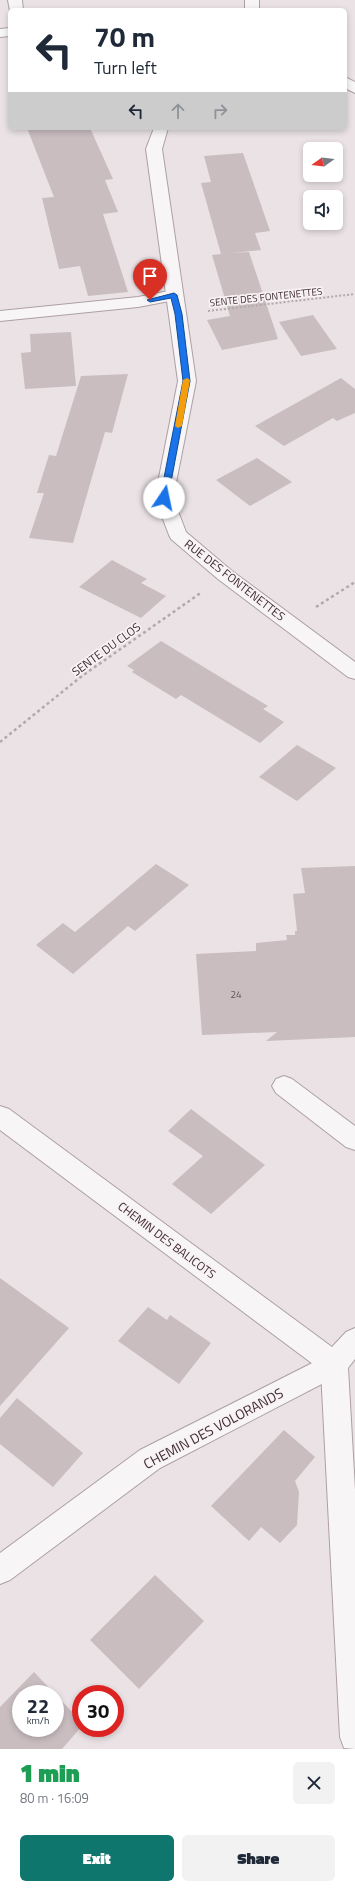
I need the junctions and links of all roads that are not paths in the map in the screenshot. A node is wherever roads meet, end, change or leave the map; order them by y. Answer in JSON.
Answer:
{"nodes":[{"id":1,"x":347,"y":83,"type":"edge"},
{"id":2,"x":355,"y":89,"type":"edge"},
{"id":3,"x":160,"y":130,"type":"edge"},
{"id":4,"x":174,"y":295,"type":"junction"},
{"id":5,"x":0,"y":316,"type":"edge"},
{"id":6,"x":355,"y":672,"type":"edge"},
{"id":7,"x":284,"y":1086,"type":"dead end"},
{"id":8,"x":0,"y":1116,"type":"edge"},
{"id":9,"x":355,"y":1140,"type":"edge"},
{"id":10,"x":355,"y":1340,"type":"edge"},
{"id":11,"x":334,"y":1364,"type":"junction"},
{"id":12,"x":0,"y":1570,"type":"edge"},
{"id":13,"x":355,"y":1738,"type":"edge"}],
"edges":[{"from":1,"to":2,"type":"street"},
{"from":3,"to":4,"type":"street","name":"RUE DES FONTENETTES"},
{"from":4,"to":5,"type":"street"},
{"from":4,"to":6,"type":"street","name":"RUE DES FONTENETTES"},
{"from":7,"to":9,"type":"street"},
{"from":8,"to":11,"type":"street","name":"CHEMIN DES BALICOTS"},
{"from":10,"to":11,"type":"street"},
{"from":11,"to":12,"type":"street","name":"CHEMIN DES VOLORANDS"},
{"from":11,"to":13,"type":"street"}]}
